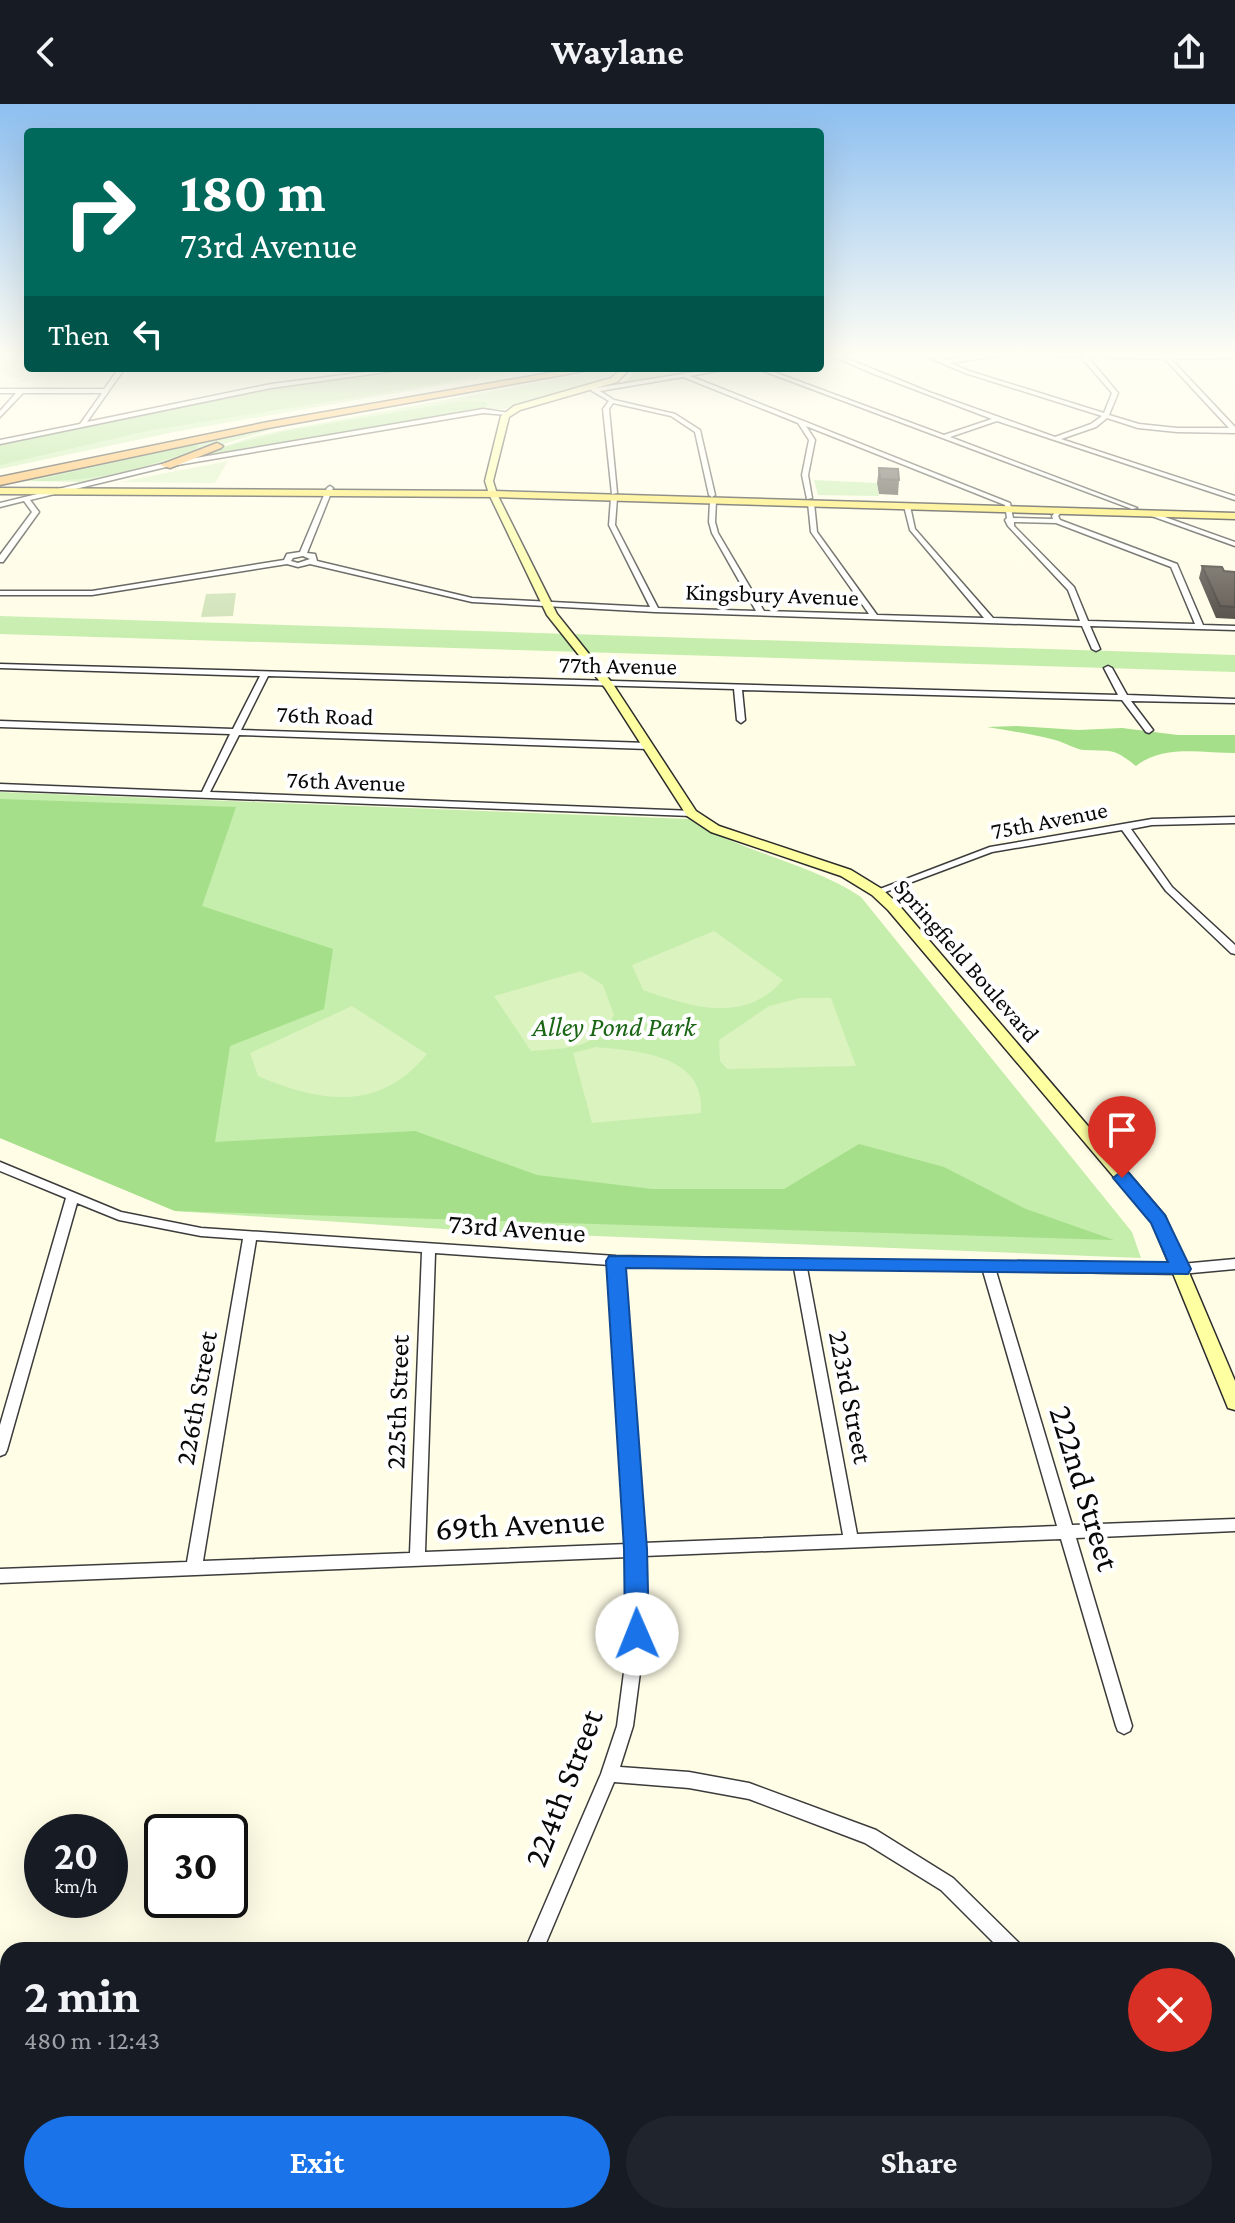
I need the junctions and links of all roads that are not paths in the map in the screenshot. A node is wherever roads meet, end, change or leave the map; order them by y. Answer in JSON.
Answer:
{"nodes":[{"id":1,"x":108,"y":451,"type":"edge"},
{"id":2,"x":144,"y":451,"type":"edge"},
{"id":3,"x":202,"y":451,"type":"edge"},
{"id":4,"x":249,"y":451,"type":"edge"},
{"id":5,"x":497,"y":451,"type":"edge"},
{"id":6,"x":610,"y":451,"type":"edge"},
{"id":7,"x":702,"y":451,"type":"edge"},
{"id":8,"x":810,"y":451,"type":"edge"},
{"id":9,"x":874,"y":451,"type":"edge"},
{"id":10,"x":982,"y":451,"type":"edge"},
{"id":11,"x":1091,"y":451,"type":"edge"},
{"id":12,"x":166,"y":465,"type":"junction"},
{"id":13,"x":0,"y":473,"type":"edge"},
{"id":14,"x":0,"y":486,"type":"edge"},
{"id":15,"x":83,"y":486,"type":"junction"},
{"id":16,"x":61,"y":491,"type":"junction"},
{"id":17,"x":329,"y":491,"type":"junction"},
{"id":18,"x":492,"y":492,"type":"junction"},
{"id":19,"x":614,"y":495,"type":"junction"},
{"id":20,"x":712,"y":498,"type":"junction"},
{"id":21,"x":1234,"y":498,"type":"edge"},
{"id":22,"x":26,"y":499,"type":"junction"},
{"id":23,"x":810,"y":501,"type":"junction"},
{"id":24,"x":0,"y":505,"type":"edge"},
{"id":25,"x":907,"y":506,"type":"junction"},
{"id":26,"x":1134,"y":508,"type":"junction"},
{"id":27,"x":1008,"y":511,"type":"junction"},
{"id":28,"x":1231,"y":512,"type":"edge"},
{"id":29,"x":1148,"y":513,"type":"junction"},
{"id":30,"x":1059,"y":516,"type":"junction"},
{"id":31,"x":1235,"y":544,"type":"edge"},
{"id":32,"x":303,"y":554,"type":"junction"},
{"id":33,"x":0,"y":560,"type":"edge"},
{"id":34,"x":287,"y":562,"type":"junction"},
{"id":35,"x":312,"y":562,"type":"junction"},
{"id":36,"x":0,"y":593,"type":"edge"},
{"id":37,"x":548,"y":603,"type":"junction"},
{"id":38,"x":655,"y":610,"type":"junction"},
{"id":39,"x":762,"y":614,"type":"junction"},
{"id":40,"x":875,"y":617,"type":"junction"},
{"id":41,"x":991,"y":621,"type":"junction"},
{"id":42,"x":1087,"y":624,"type":"junction"},
{"id":43,"x":1200,"y":627,"type":"junction"},
{"id":44,"x":1235,"y":628,"type":"edge"},
{"id":45,"x":1096,"y":649,"type":"dead end"},
{"id":46,"x":0,"y":666,"type":"edge"},
{"id":47,"x":1108,"y":668,"type":"dead end"},
{"id":48,"x":264,"y":675,"type":"junction"},
{"id":49,"x":609,"y":686,"type":"junction"},
{"id":50,"x":738,"y":687,"type":"junction"},
{"id":51,"x":1123,"y":696,"type":"junction"},
{"id":52,"x":1235,"y":701,"type":"edge"},
{"id":53,"x":741,"y":720,"type":"dead end"},
{"id":54,"x":0,"y":724,"type":"edge"},
{"id":55,"x":1149,"y":730,"type":"dead end"},
{"id":56,"x":236,"y":732,"type":"junction"},
{"id":57,"x":648,"y":746,"type":"junction"},
{"id":58,"x":0,"y":787,"type":"edge"},
{"id":59,"x":204,"y":796,"type":"junction"},
{"id":60,"x":691,"y":813,"type":"junction"},
{"id":61,"x":1235,"y":820,"type":"edge"},
{"id":62,"x":1124,"y":826,"type":"junction"},
{"id":63,"x":877,"y":892,"type":"junction"},
{"id":64,"x":1235,"y":951,"type":"edge"},
{"id":65,"x":0,"y":1166,"type":"edge"},
{"id":66,"x":72,"y":1198,"type":"junction"},
{"id":67,"x":250,"y":1236,"type":"junction"},
{"id":68,"x":429,"y":1248,"type":"junction"},
{"id":69,"x":616,"y":1261,"type":"junction"},
{"id":70,"x":800,"y":1264,"type":"junction"},
{"id":71,"x":1235,"y":1264,"type":"edge"},
{"id":72,"x":988,"y":1267,"type":"junction"},
{"id":73,"x":1181,"y":1269,"type":"junction"},
{"id":74,"x":1235,"y":1403,"type":"edge"},
{"id":75,"x":0,"y":1450,"type":"edge"},
{"id":76,"x":1235,"y":1525,"type":"edge"},
{"id":77,"x":1067,"y":1531,"type":"junction"},
{"id":78,"x":851,"y":1540,"type":"junction"},
{"id":79,"x":636,"y":1549,"type":"junction"},
{"id":80,"x":417,"y":1559,"type":"junction"},
{"id":81,"x":194,"y":1568,"type":"junction"},
{"id":82,"x":0,"y":1576,"type":"edge"},
{"id":83,"x":1124,"y":1726,"type":"dead end"},
{"id":84,"x":609,"y":1774,"type":"junction"},
{"id":85,"x":537,"y":1942,"type":"edge"},
{"id":86,"x":1006,"y":1942,"type":"edge"}],
"edges":[{"from":1,"to":13,"type":"highway"},
{"from":2,"to":14,"type":"highway"},
{"from":3,"to":12,"type":"highway"},
{"from":4,"to":12,"type":"street"},
{"from":5,"to":18,"type":"main road"},
{"from":6,"to":19,"type":"street"},
{"from":7,"to":20,"type":"street"},
{"from":8,"to":23,"type":"street"},
{"from":9,"to":27,"type":"street"},
{"from":10,"to":26,"type":"street"},
{"from":11,"to":21,"type":"street"},
{"from":12,"to":15,"type":"street"},
{"from":14,"to":15,"type":"main road"},
{"from":14,"to":16,"type":"main road"},
{"from":15,"to":16,"type":"street"},
{"from":15,"to":17,"type":"main road"},
{"from":16,"to":17,"type":"main road"},
{"from":16,"to":22,"type":"street"},
{"from":17,"to":18,"type":"main road"},
{"from":17,"to":32,"type":"street"},
{"from":18,"to":19,"type":"main road"},
{"from":18,"to":37,"type":"main road","name":"Springfield Boulevard"},
{"from":19,"to":20,"type":"main road"},
{"from":19,"to":38,"type":"street"},
{"from":20,"to":23,"type":"main road"},
{"from":20,"to":39,"type":"street"},
{"from":21,"to":28,"type":"main road"},
{"from":22,"to":24,"type":"street"},
{"from":22,"to":33,"type":"street"},
{"from":23,"to":25,"type":"main road"},
{"from":23,"to":27,"type":"main road"},
{"from":23,"to":40,"type":"street"},
{"from":25,"to":27,"type":"main road"},
{"from":25,"to":41,"type":"street"},
{"from":26,"to":27,"type":"main road"},
{"from":26,"to":28,"type":"main road"},
{"from":27,"to":30,"type":"main road"},
{"from":27,"to":42,"type":"street"},
{"from":28,"to":29,"type":"main road"},
{"from":29,"to":30,"type":"main road"},
{"from":29,"to":31,"type":"street"},
{"from":30,"to":43,"type":"street"},
{"from":32,"to":34,"type":"street"},
{"from":32,"to":35,"type":"street"},
{"from":34,"to":35,"type":"street"},
{"from":34,"to":36,"type":"street"},
{"from":35,"to":37,"type":"street","name":"Kingsbury Avenue"},
{"from":37,"to":38,"type":"street","name":"Kingsbury Avenue"},
{"from":37,"to":49,"type":"main road","name":"Springfield Boulevard"},
{"from":38,"to":39,"type":"street","name":"Kingsbury Avenue"},
{"from":39,"to":40,"type":"street","name":"Kingsbury Avenue"},
{"from":40,"to":41,"type":"street","name":"Kingsbury Avenue"},
{"from":41,"to":42,"type":"street","name":"Kingsbury Avenue"},
{"from":42,"to":43,"type":"street","name":"Kingsbury Avenue"},
{"from":42,"to":45,"type":"street"},
{"from":43,"to":44,"type":"street","name":"Kingsbury Avenue"},
{"from":46,"to":48,"type":"street","name":"77th Avenue"},
{"from":47,"to":51,"type":"street"},
{"from":48,"to":49,"type":"street","name":"77th Avenue"},
{"from":48,"to":56,"type":"street"},
{"from":49,"to":50,"type":"street","name":"77th Avenue"},
{"from":49,"to":57,"type":"main road","name":"Springfield Boulevard"},
{"from":50,"to":51,"type":"street","name":"77th Avenue"},
{"from":50,"to":53,"type":"street"},
{"from":51,"to":52,"type":"street","name":"77th Avenue"},
{"from":51,"to":55,"type":"street"},
{"from":54,"to":56,"type":"street","name":"76th Road"},
{"from":56,"to":57,"type":"street","name":"76th Road"},
{"from":56,"to":59,"type":"street"},
{"from":57,"to":60,"type":"main road","name":"Springfield Boulevard"},
{"from":58,"to":59,"type":"street","name":"76th Avenue"},
{"from":59,"to":60,"type":"street","name":"76th Avenue"},
{"from":60,"to":63,"type":"main road","name":"Springfield Boulevard"},
{"from":61,"to":62,"type":"street","name":"75th Avenue"},
{"from":62,"to":63,"type":"street","name":"75th Avenue"},
{"from":62,"to":64,"type":"street"},
{"from":63,"to":73,"type":"main road","name":"Springfield Boulevard"},
{"from":65,"to":66,"type":"street","name":"73rd Avenue"},
{"from":66,"to":67,"type":"street","name":"73rd Avenue"},
{"from":66,"to":75,"type":"street"},
{"from":67,"to":68,"type":"street","name":"73rd Avenue"},
{"from":67,"to":81,"type":"street","name":"226th Street"},
{"from":68,"to":69,"type":"street","name":"73rd Avenue"},
{"from":68,"to":80,"type":"street","name":"225th Street"},
{"from":69,"to":70,"type":"street","name":"73rd Avenue"},
{"from":69,"to":79,"type":"street","name":"224th Street"},
{"from":70,"to":72,"type":"street","name":"73rd Avenue"},
{"from":70,"to":78,"type":"street","name":"223rd Street"},
{"from":71,"to":73,"type":"street","name":"73rd Avenue"},
{"from":72,"to":73,"type":"street","name":"73rd Avenue"},
{"from":72,"to":77,"type":"street","name":"222nd Street"},
{"from":73,"to":74,"type":"main road","name":"Springfield Boulevard"},
{"from":76,"to":77,"type":"street","name":"69th Avenue"},
{"from":77,"to":78,"type":"street","name":"69th Avenue"},
{"from":77,"to":83,"type":"street","name":"222nd Street"},
{"from":78,"to":79,"type":"street","name":"69th Avenue"},
{"from":79,"to":80,"type":"street","name":"69th Avenue"},
{"from":79,"to":84,"type":"street","name":"224th Street"},
{"from":80,"to":81,"type":"street","name":"69th Avenue"},
{"from":81,"to":82,"type":"street","name":"69th Avenue"},
{"from":84,"to":85,"type":"street","name":"224th Street"},
{"from":84,"to":86,"type":"street"}]}
